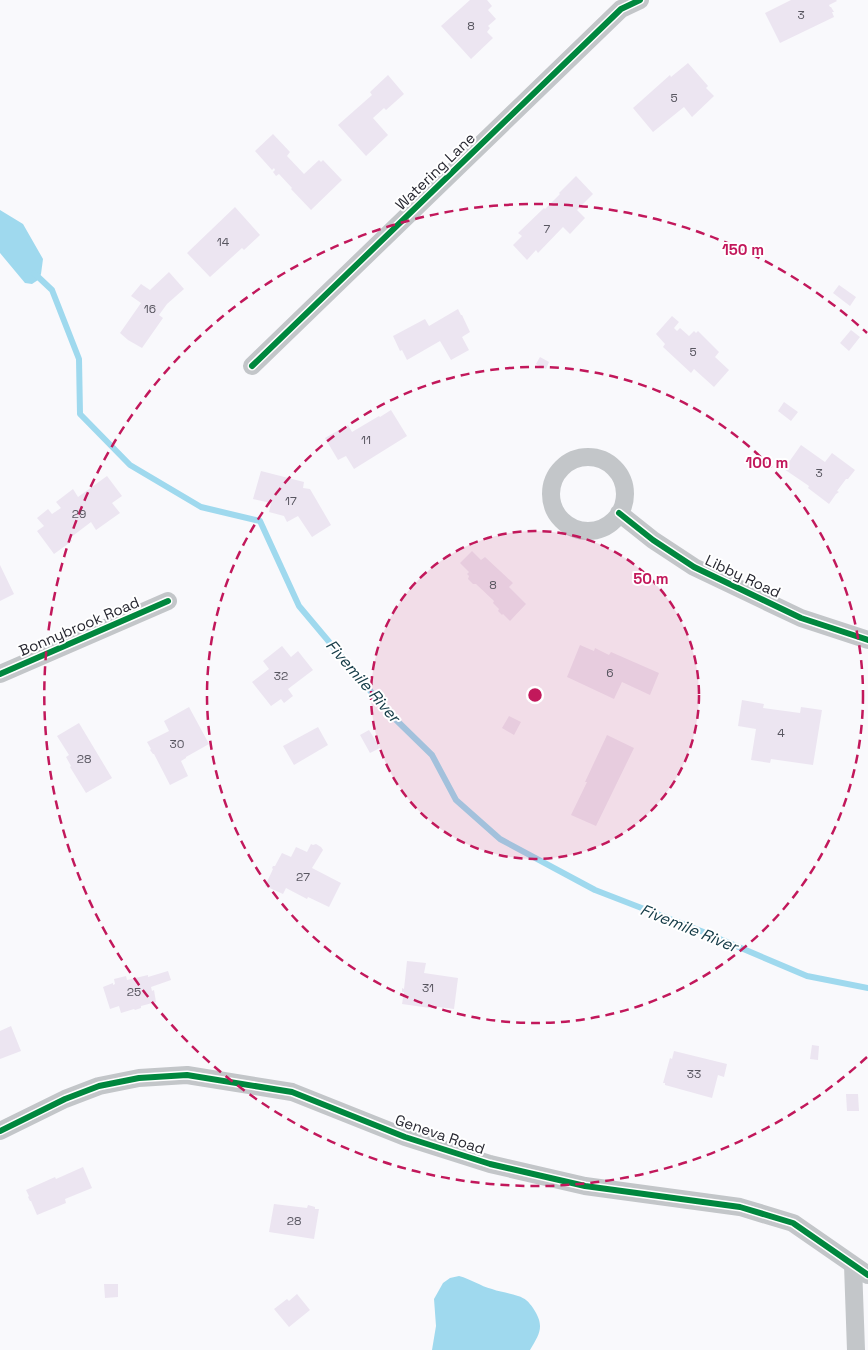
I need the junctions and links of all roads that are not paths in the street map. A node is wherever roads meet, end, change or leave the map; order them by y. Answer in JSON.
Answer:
{"nodes":[{"id":1,"x":640,"y":0,"type":"edge"},
{"id":2,"x":252,"y":366,"type":"dead end"},
{"id":3,"x":619,"y":513,"type":"junction"},
{"id":4,"x":168,"y":601,"type":"dead end"},
{"id":5,"x":868,"y":640,"type":"edge"},
{"id":6,"x":0,"y":674,"type":"edge"},
{"id":7,"x":0,"y":1131,"type":"edge"},
{"id":8,"x":853,"y":1265,"type":"junction"},
{"id":9,"x":868,"y":1275,"type":"edge"},
{"id":10,"x":856,"y":1350,"type":"edge"}],
"edges":[{"from":1,"to":2,"type":"street","name":"Watering Lane"},
{"from":3,"to":3,"type":"street"},
{"from":3,"to":5,"type":"street","name":"Libby Road"},
{"from":4,"to":6,"type":"street","name":"Bonnybrook Road"},
{"from":7,"to":8,"type":"street","name":"Geneva Road"},
{"from":8,"to":9,"type":"street","name":"Geneva Road"},
{"from":8,"to":10,"type":"street"}]}
